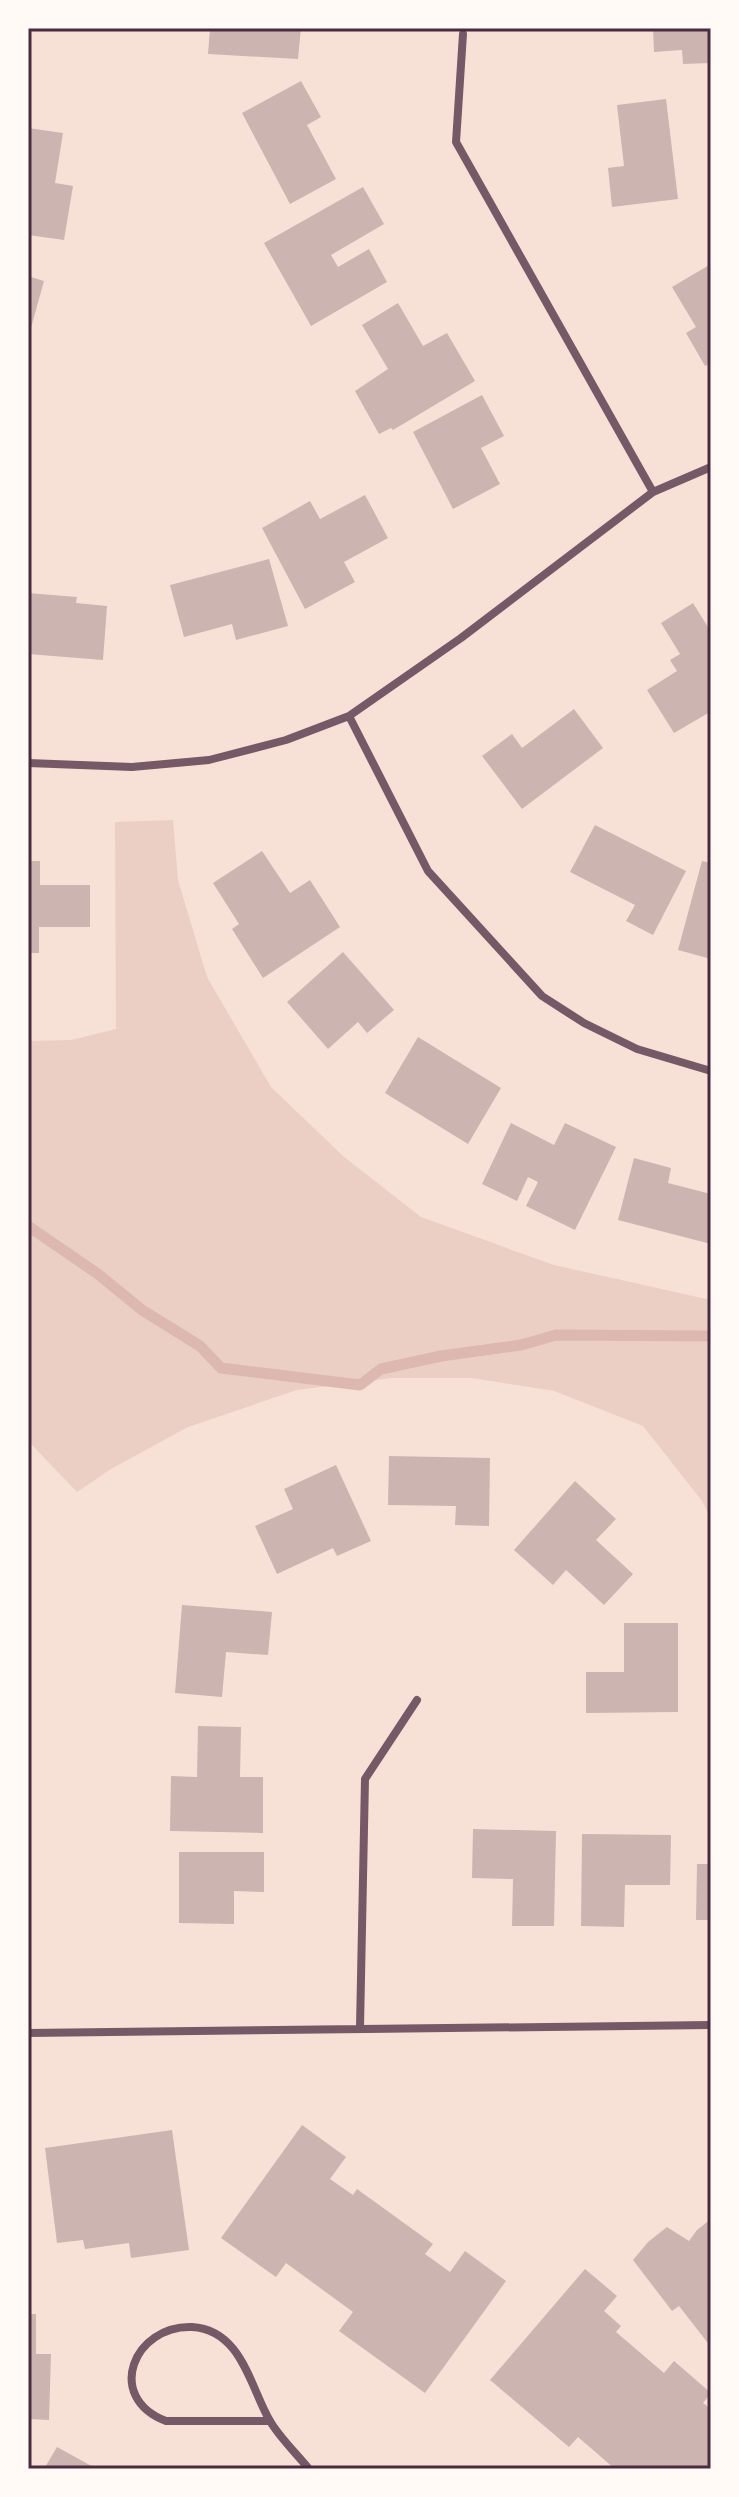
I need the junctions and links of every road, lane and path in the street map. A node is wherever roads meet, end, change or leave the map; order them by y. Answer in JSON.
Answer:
{"nodes":[{"id":1,"x":463,"y":34,"type":"dead end"},
{"id":2,"x":711,"y":467,"type":"edge"},
{"id":3,"x":653,"y":492,"type":"junction"},
{"id":4,"x":349,"y":716,"type":"junction"},
{"id":5,"x":28,"y":763,"type":"edge"},
{"id":6,"x":711,"y":1071,"type":"edge"},
{"id":7,"x":417,"y":1700,"type":"dead end"},
{"id":8,"x":711,"y":2025,"type":"edge"},
{"id":9,"x":360,"y":2027,"type":"junction"},
{"id":10,"x":28,"y":2033,"type":"edge"},
{"id":11,"x":270,"y":2421,"type":"junction"},
{"id":12,"x":309,"y":2469,"type":"edge"}],
"edges":[{"from":1,"to":3,"type":"street"},
{"from":2,"to":3,"type":"street"},
{"from":3,"to":4,"type":"street"},
{"from":4,"to":5,"type":"street"},
{"from":4,"to":6,"type":"street"},
{"from":7,"to":9,"type":"street"},
{"from":8,"to":9,"type":"street"},
{"from":9,"to":10,"type":"street"},
{"from":11,"to":11,"type":"street"},
{"from":11,"to":12,"type":"street"}]}
